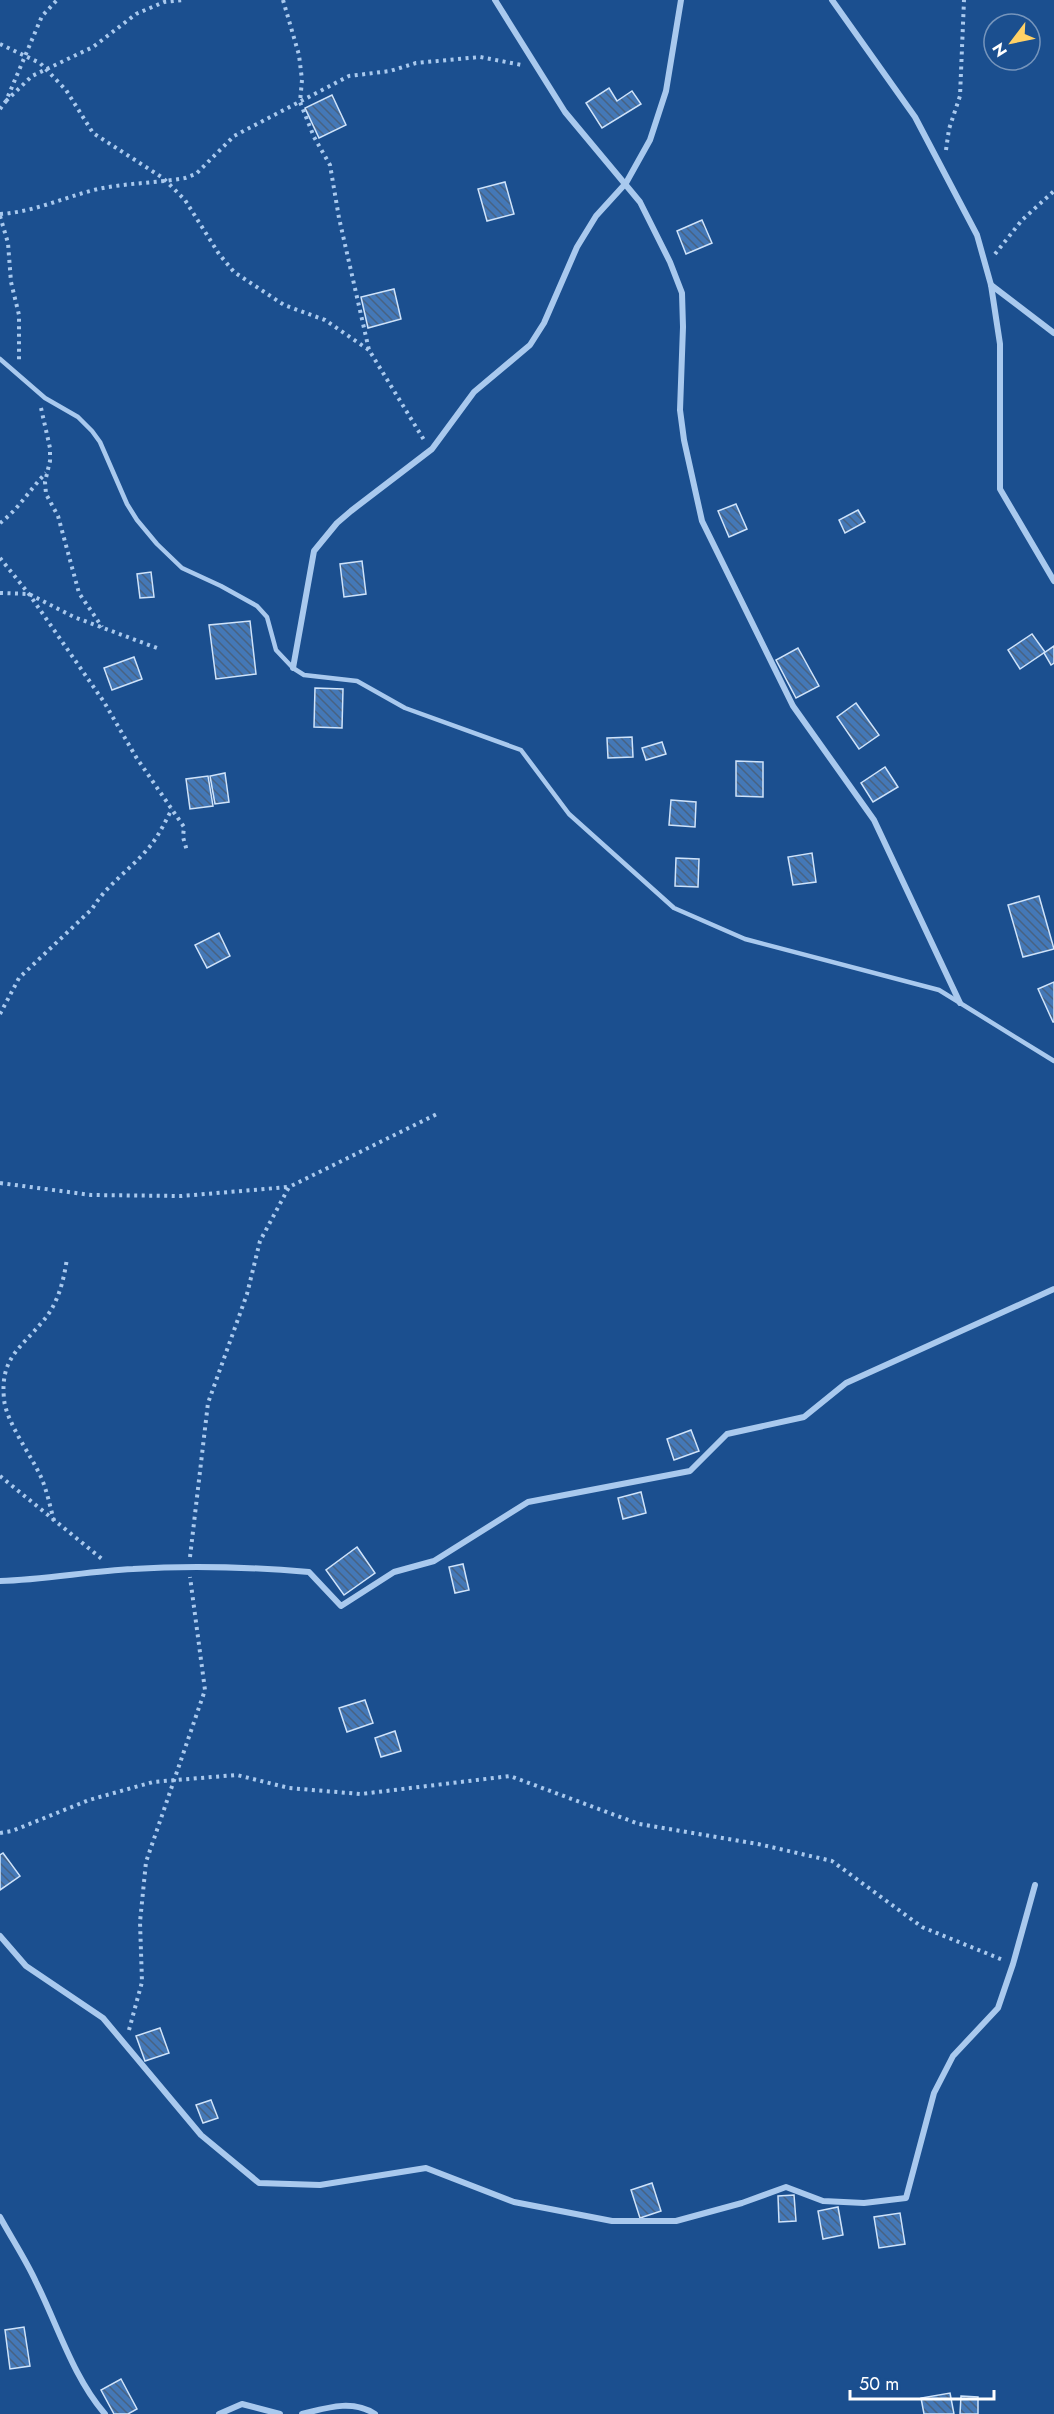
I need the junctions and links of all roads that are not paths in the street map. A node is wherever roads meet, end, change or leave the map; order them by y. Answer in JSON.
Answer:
{"nodes":[{"id":1,"x":495,"y":0,"type":"edge"},
{"id":2,"x":681,"y":0,"type":"edge"},
{"id":3,"x":832,"y":0,"type":"edge"},
{"id":4,"x":626,"y":183,"type":"junction"},
{"id":5,"x":991,"y":285,"type":"junction"},
{"id":6,"x":1054,"y":333,"type":"edge"},
{"id":7,"x":0,"y":359,"type":"edge"},
{"id":8,"x":1054,"y":581,"type":"edge"},
{"id":9,"x":293,"y":668,"type":"junction"},
{"id":10,"x":960,"y":1003,"type":"junction"},
{"id":11,"x":1054,"y":1061,"type":"edge"},
{"id":12,"x":1054,"y":1290,"type":"edge"},
{"id":13,"x":0,"y":1581,"type":"edge"},
{"id":14,"x":1035,"y":1885,"type":"dead end"},
{"id":15,"x":0,"y":1936,"type":"edge"},
{"id":16,"x":0,"y":2217,"type":"edge"},
{"id":17,"x":105,"y":2414,"type":"edge"},
{"id":18,"x":219,"y":2414,"type":"edge"},
{"id":19,"x":280,"y":2414,"type":"edge"},
{"id":20,"x":302,"y":2414,"type":"edge"},
{"id":21,"x":375,"y":2414,"type":"edge"}],
"edges":[{"from":1,"to":4,"type":"street"},
{"from":2,"to":4,"type":"street"},
{"from":3,"to":5,"type":"street"},
{"from":4,"to":9,"type":"street"},
{"from":4,"to":10,"type":"street"},
{"from":5,"to":6,"type":"street"},
{"from":5,"to":8,"type":"street"},
{"from":7,"to":9,"type":"lane"},
{"from":9,"to":10,"type":"lane"},
{"from":10,"to":11,"type":"lane"},
{"from":12,"to":13,"type":"street"},
{"from":14,"to":15,"type":"street"},
{"from":16,"to":17,"type":"street"},
{"from":18,"to":19,"type":"street"},
{"from":20,"to":21,"type":"street"}]}
